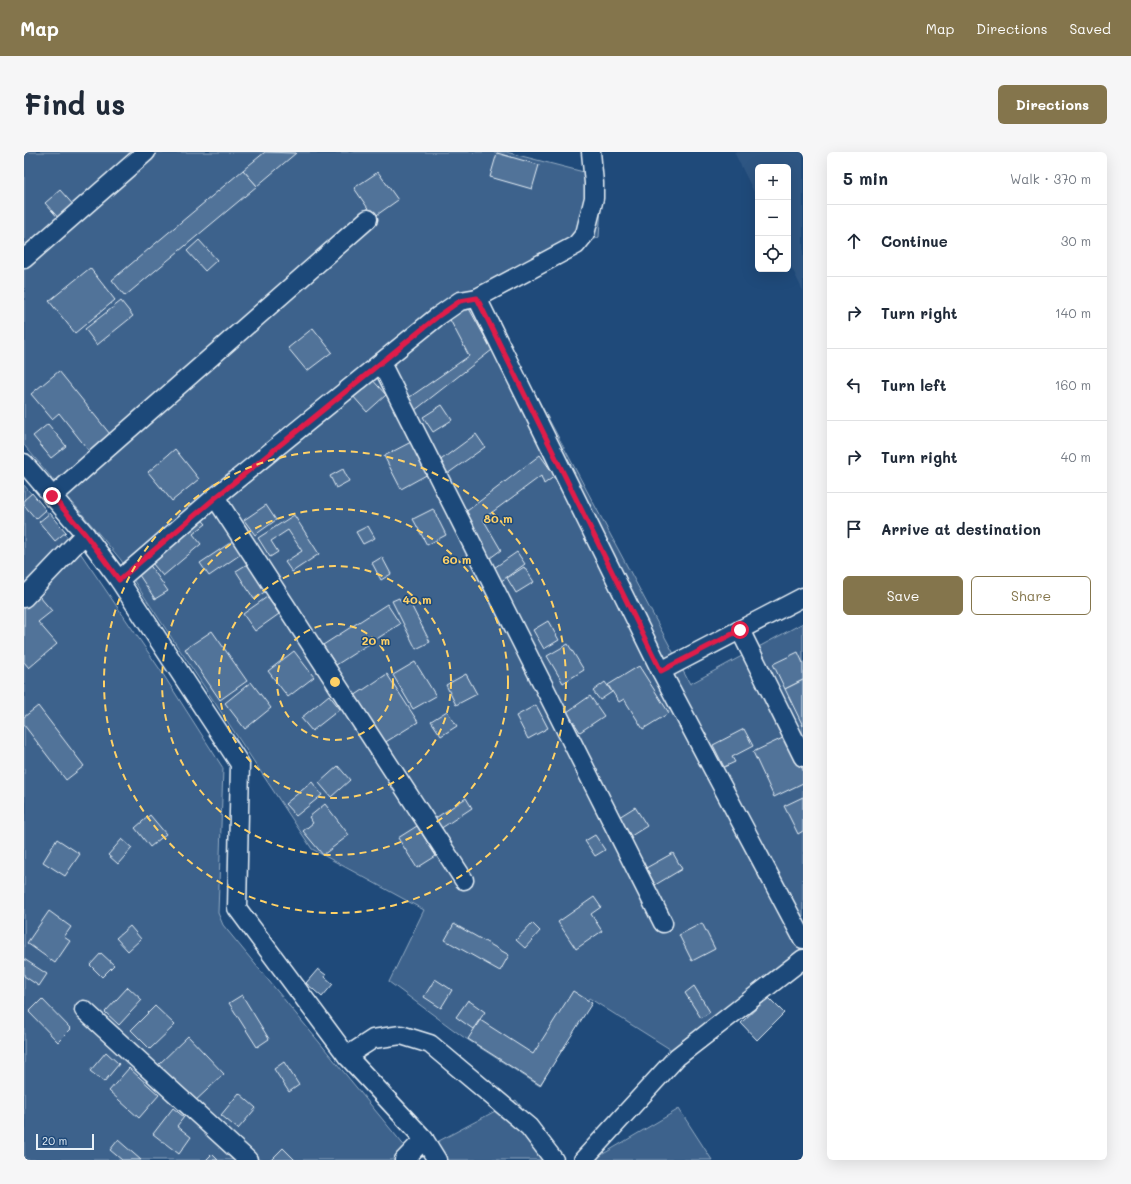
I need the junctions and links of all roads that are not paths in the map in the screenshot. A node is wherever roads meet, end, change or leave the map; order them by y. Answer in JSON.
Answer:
{"nodes":[{"id":1,"x":146,"y":152,"type":"edge"},
{"id":2,"x":591,"y":152,"type":"edge"},
{"id":3,"x":368,"y":219,"type":"dead end"},
{"id":4,"x":24,"y":259,"type":"edge"},
{"id":5,"x":477,"y":298,"type":"junction"},
{"id":6,"x":381,"y":363,"type":"junction"},
{"id":7,"x":24,"y":463,"type":"edge"},
{"id":8,"x":52,"y":496,"type":"junction"},
{"id":9,"x":215,"y":498,"type":"junction"},
{"id":10,"x":85,"y":534,"type":"junction"},
{"id":11,"x":119,"y":580,"type":"junction"},
{"id":12,"x":803,"y":597,"type":"edge"},
{"id":13,"x":24,"y":598,"type":"edge"},
{"id":14,"x":740,"y":630,"type":"junction"},
{"id":15,"x":661,"y":671,"type":"junction"},
{"id":16,"x":803,"y":757,"type":"edge"},
{"id":17,"x":464,"y":880,"type":"dead end"},
{"id":18,"x":663,"y":923,"type":"dead end"},
{"id":19,"x":803,"y":939,"type":"edge"},
{"id":20,"x":803,"y":959,"type":"edge"},
{"id":21,"x":84,"y":1010,"type":"dead end"},
{"id":22,"x":347,"y":1056,"type":"junction"},
{"id":23,"x":424,"y":1139,"type":"junction"},
{"id":24,"x":248,"y":1160,"type":"edge"},
{"id":25,"x":404,"y":1160,"type":"edge"},
{"id":26,"x":437,"y":1160,"type":"edge"},
{"id":27,"x":554,"y":1160,"type":"edge"},
{"id":28,"x":583,"y":1160,"type":"edge"}],
"edges":[{"from":1,"to":4,"type":"street"},
{"from":2,"to":5,"type":"street"},
{"from":3,"to":8,"type":"street"},
{"from":5,"to":6,"type":"street"},
{"from":5,"to":15,"type":"street"},
{"from":6,"to":9,"type":"street"},
{"from":6,"to":18,"type":"street"},
{"from":7,"to":8,"type":"street"},
{"from":8,"to":10,"type":"street"},
{"from":9,"to":11,"type":"street"},
{"from":9,"to":17,"type":"street"},
{"from":10,"to":11,"type":"street"},
{"from":10,"to":13,"type":"street"},
{"from":11,"to":22,"type":"street"},
{"from":12,"to":14,"type":"street"},
{"from":14,"to":15,"type":"street"},
{"from":14,"to":16,"type":"street"},
{"from":15,"to":19,"type":"street"},
{"from":20,"to":28,"type":"street"},
{"from":21,"to":24,"type":"street"},
{"from":22,"to":23,"type":"street"},
{"from":22,"to":27,"type":"street"},
{"from":23,"to":25,"type":"street"},
{"from":23,"to":26,"type":"street"}]}
